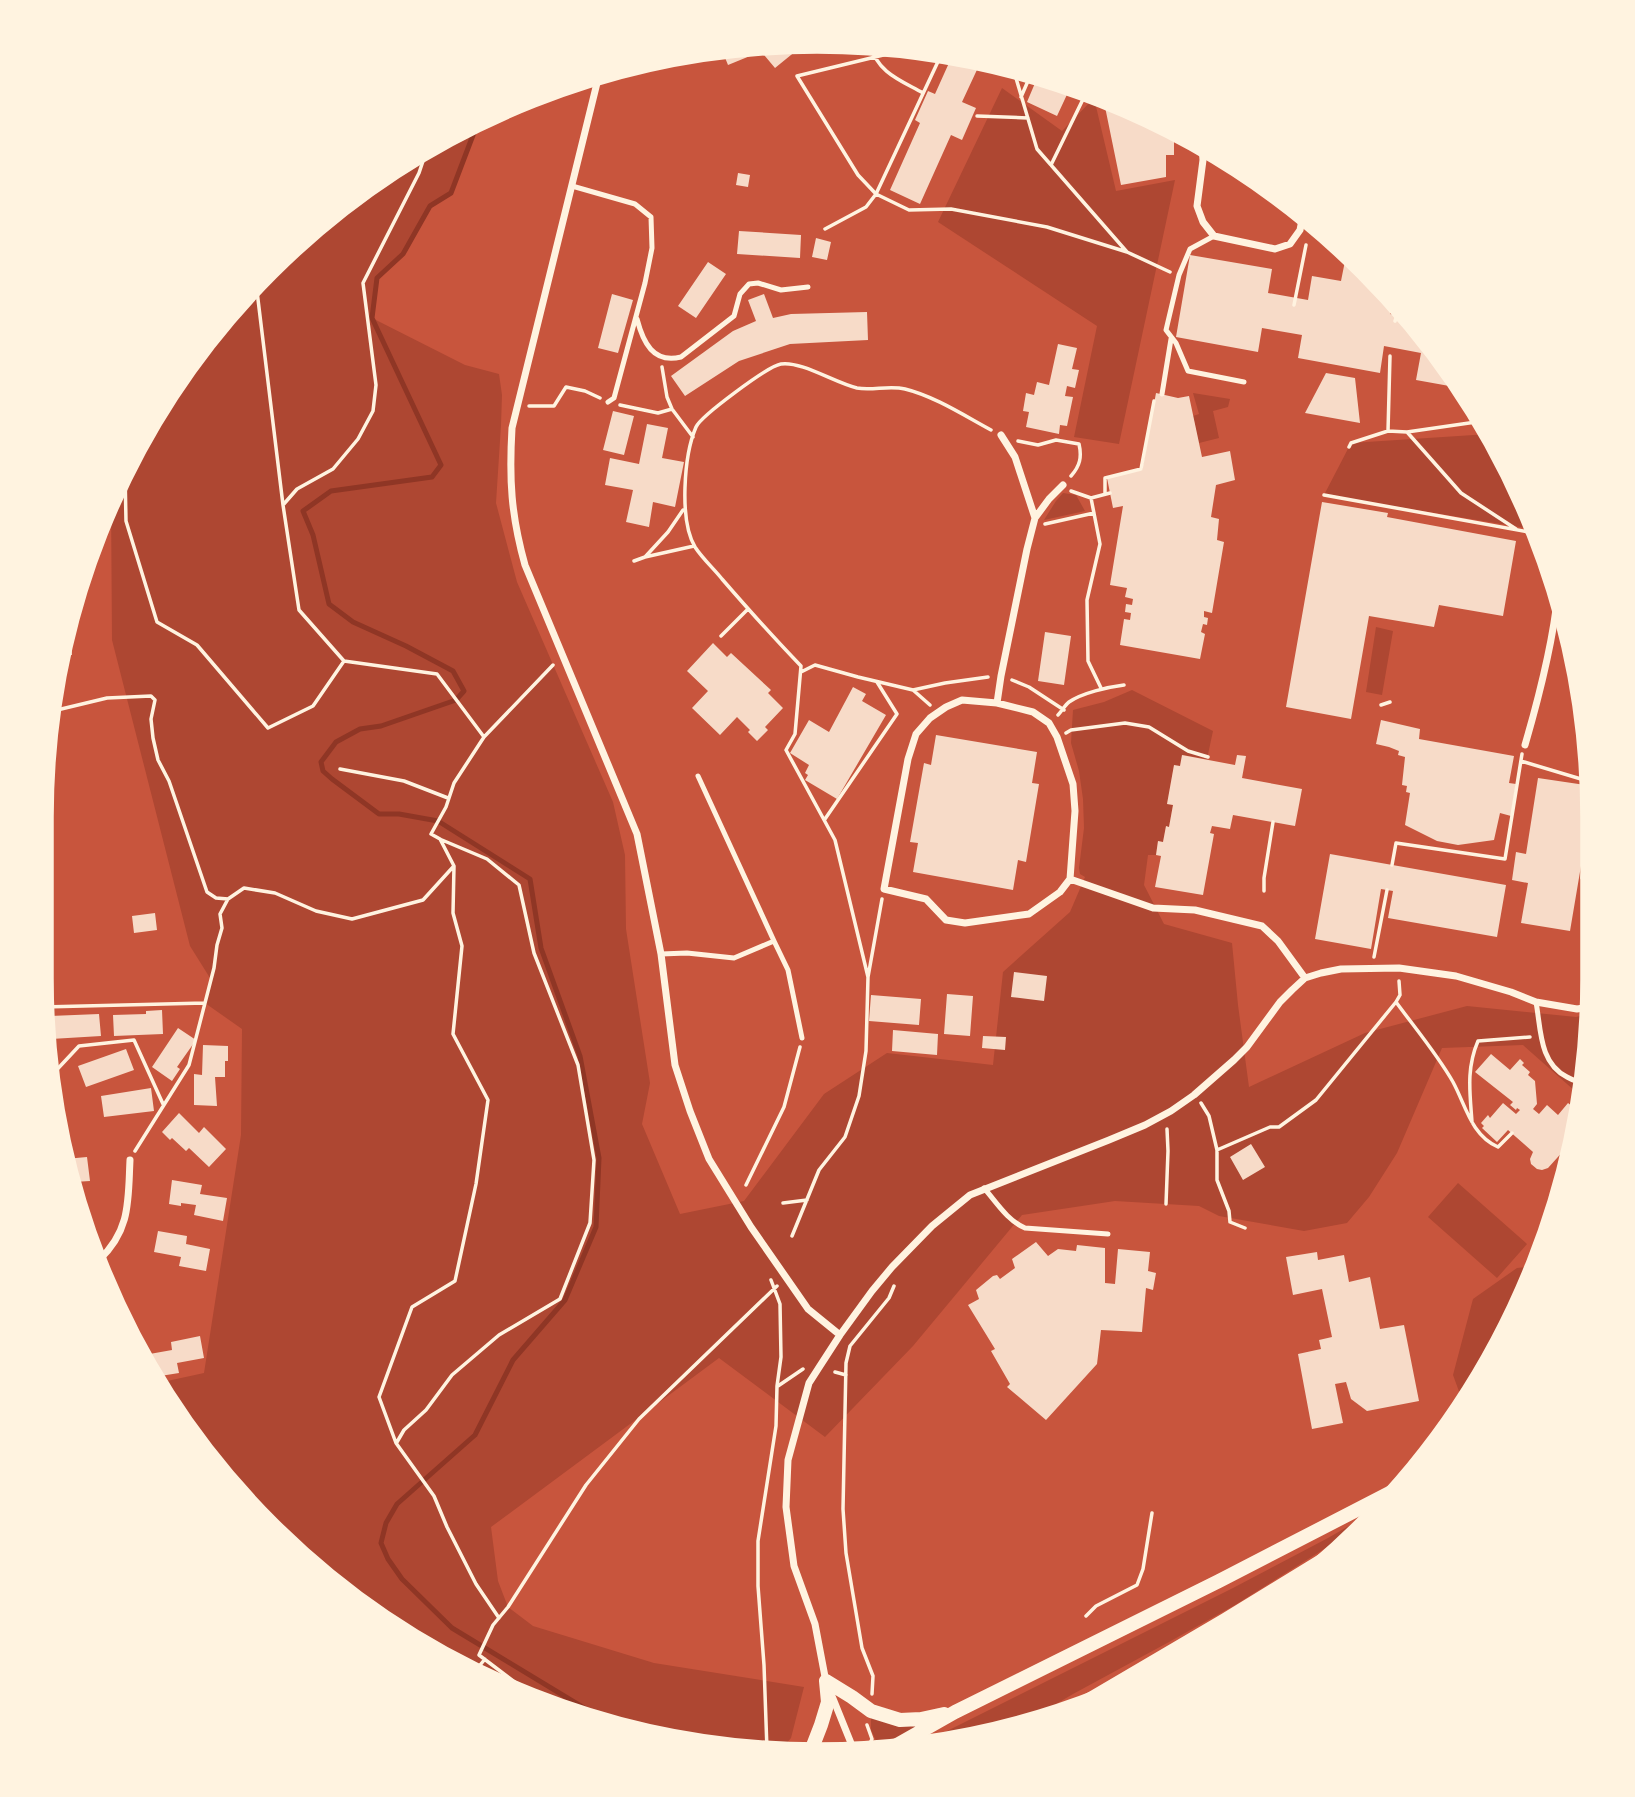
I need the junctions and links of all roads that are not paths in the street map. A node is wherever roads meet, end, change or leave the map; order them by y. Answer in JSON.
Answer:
{"nodes":[{"id":1,"x":596,"y":86,"type":"edge"},
{"id":2,"x":1203,"y":157,"type":"edge"},
{"id":3,"x":572,"y":186,"type":"junction"},
{"id":4,"x":1301,"y":225,"type":"edge"},
{"id":5,"x":1214,"y":236,"type":"junction"},
{"id":6,"x":808,"y":287,"type":"dead end"},
{"id":7,"x":636,"y":316,"type":"junction"},
{"id":8,"x":1171,"y":337,"type":"junction"},
{"id":9,"x":1244,"y":382,"type":"dead end"},
{"id":10,"x":1158,"y":393,"type":"road end"},
{"id":11,"x":608,"y":402,"type":"road end"},
{"id":12,"x":1001,"y":435,"type":"road end"},
{"id":13,"x":1063,"y":485,"type":"road end"},
{"id":14,"x":1034,"y":522,"type":"junction"},
{"id":15,"x":1556,"y":620,"type":"edge"},
{"id":16,"x":997,"y":703,"type":"junction"},
{"id":17,"x":1525,"y":745,"type":"road end"},
{"id":18,"x":698,"y":776,"type":"dead end"},
{"id":19,"x":1070,"y":879,"type":"junction"},
{"id":20,"x":774,"y":942,"type":"junction"},
{"id":21,"x":661,"y":954,"type":"junction"},
{"id":22,"x":1305,"y":978,"type":"junction"},
{"id":23,"x":1536,"y":1002,"type":"junction"},
{"id":24,"x":1581,"y":1008,"type":"edge"},
{"id":25,"x":802,"y":1038,"type":"road end"},
{"id":26,"x":1576,"y":1082,"type":"edge"},
{"id":27,"x":130,"y":1160,"type":"road end"},
{"id":28,"x":985,"y":1188,"type":"junction"},
{"id":29,"x":1108,"y":1234,"type":"dead end"},
{"id":30,"x":104,"y":1255,"type":"edge"},
{"id":31,"x":840,"y":1335,"type":"junction"},
{"id":32,"x":1377,"y":1500,"type":"edge"},
{"id":33,"x":1291,"y":1579,"type":"edge"},
{"id":34,"x":826,"y":1681,"type":"junction"},
{"id":35,"x":1120,"y":1682,"type":"edge"},
{"id":36,"x":956,"y":1712,"type":"junction"},
{"id":37,"x":908,"y":1739,"type":"edge"},
{"id":38,"x":851,"y":1743,"type":"edge"},
{"id":39,"x":814,"y":1744,"type":"edge"}],
"edges":[{"from":1,"to":3,"type":"street"},
{"from":2,"to":5,"type":"street"},
{"from":3,"to":7,"type":"lane"},
{"from":3,"to":21,"type":"street"},
{"from":4,"to":5,"type":"street"},
{"from":5,"to":8,"type":"lane"},
{"from":6,"to":7,"type":"lane"},
{"from":7,"to":11,"type":"lane"},
{"from":8,"to":9,"type":"lane"},
{"from":8,"to":10,"type":"lane"},
{"from":12,"to":14,"type":"street"},
{"from":13,"to":14,"type":"street"},
{"from":14,"to":16,"type":"street"},
{"from":15,"to":17,"type":"street"},
{"from":16,"to":19,"type":"street"},
{"from":16,"to":19,"type":"street"},
{"from":18,"to":20,"type":"lane"},
{"from":19,"to":22,"type":"street"},
{"from":20,"to":21,"type":"lane"},
{"from":20,"to":25,"type":"lane"},
{"from":21,"to":31,"type":"street"},
{"from":22,"to":23,"type":"street"},
{"from":22,"to":28,"type":"street"},
{"from":23,"to":24,"type":"street"},
{"from":23,"to":26,"type":"lane"},
{"from":27,"to":30,"type":"street"},
{"from":28,"to":29,"type":"lane"},
{"from":28,"to":31,"type":"street"},
{"from":31,"to":34,"type":"street"},
{"from":32,"to":36,"type":"main road"},
{"from":33,"to":35,"type":"main road"},
{"from":34,"to":36,"type":"main road"},
{"from":34,"to":38,"type":"street"},
{"from":34,"to":39,"type":"main road"},
{"from":36,"to":37,"type":"main road"}]}
